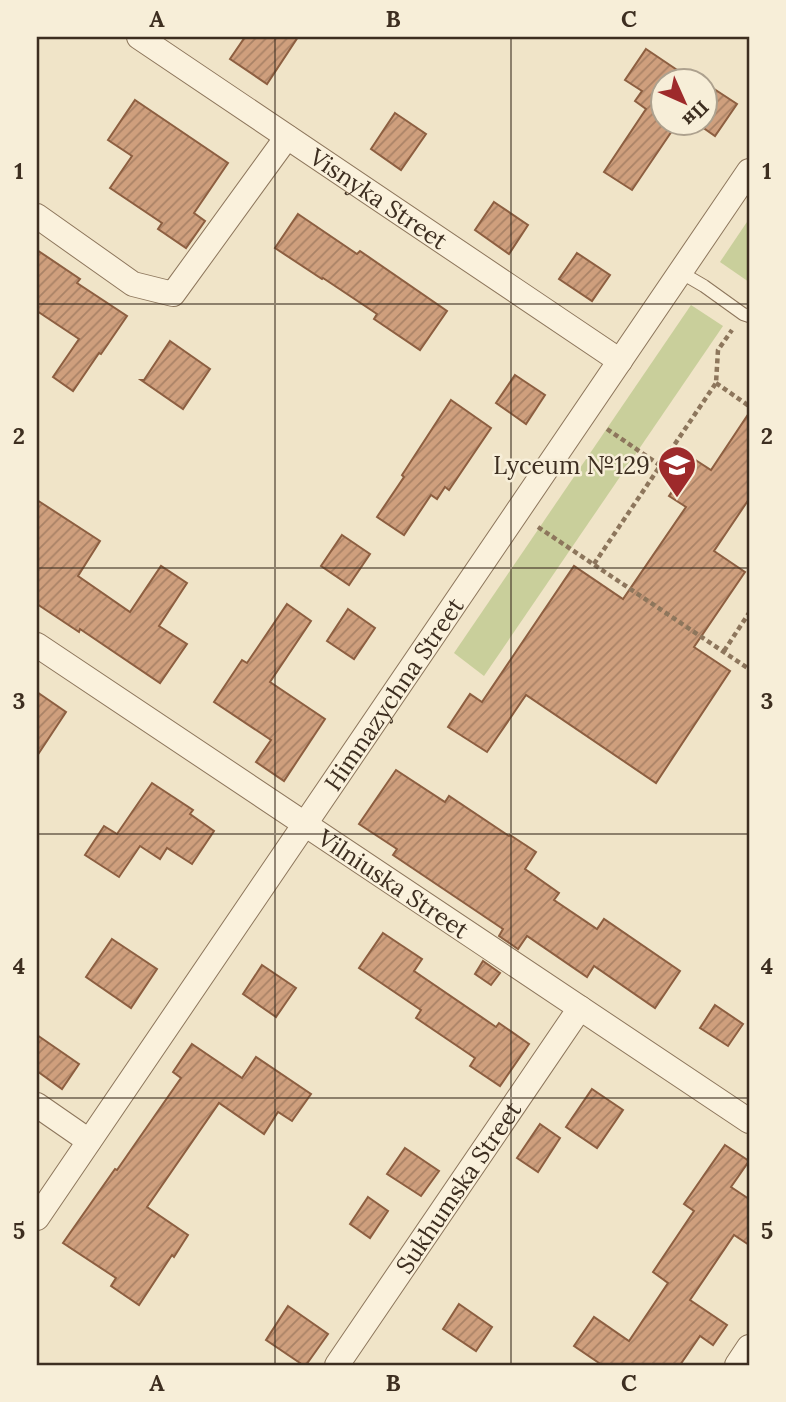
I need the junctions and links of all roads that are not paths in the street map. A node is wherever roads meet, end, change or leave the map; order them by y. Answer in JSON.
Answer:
{"nodes":[{"id":1,"x":139,"y":37,"type":"edge"},
{"id":2,"x":287,"y":137,"type":"junction"},
{"id":3,"x":749,"y":171,"type":"edge"},
{"id":4,"x":37,"y":216,"type":"edge"},
{"id":5,"x":680,"y":272,"type":"junction"},
{"id":6,"x":746,"y":315,"type":"edge"},
{"id":7,"x":620,"y":361,"type":"junction"},
{"id":8,"x":37,"y":645,"type":"edge"},
{"id":9,"x":305,"y":824,"type":"junction"},
{"id":10,"x":580,"y":1008,"type":"junction"},
{"id":11,"x":37,"y":1105,"type":"edge"},
{"id":12,"x":749,"y":1121,"type":"edge"},
{"id":13,"x":89,"y":1141,"type":"junction"},
{"id":14,"x":37,"y":1218,"type":"edge"},
{"id":15,"x":749,"y":1347,"type":"edge"},
{"id":16,"x":337,"y":1365,"type":"edge"},
{"id":17,"x":737,"y":1365,"type":"edge"}],
"edges":[{"from":1,"to":2,"type":"street","name":"Visnyka Street"},
{"from":2,"to":4,"type":"street"},
{"from":2,"to":7,"type":"street","name":"Visnyka Street"},
{"from":3,"to":5,"type":"street","name":"Himnazychna Street"},
{"from":5,"to":6,"type":"lane"},
{"from":5,"to":7,"type":"street","name":"Himnazychna Street"},
{"from":7,"to":9,"type":"street","name":"Himnazychna Street"},
{"from":8,"to":9,"type":"street","name":"Vilniuska Street"},
{"from":9,"to":10,"type":"street","name":"Vilniuska Street"},
{"from":9,"to":13,"type":"street","name":"Himnazychna Street"},
{"from":10,"to":12,"type":"street","name":"Vilniuska Street"},
{"from":10,"to":16,"type":"street","name":"Sukhumska Street"},
{"from":11,"to":13,"type":"street"},
{"from":13,"to":14,"type":"street","name":"Himnazychna Street"},
{"from":15,"to":17,"type":"street"}]}
